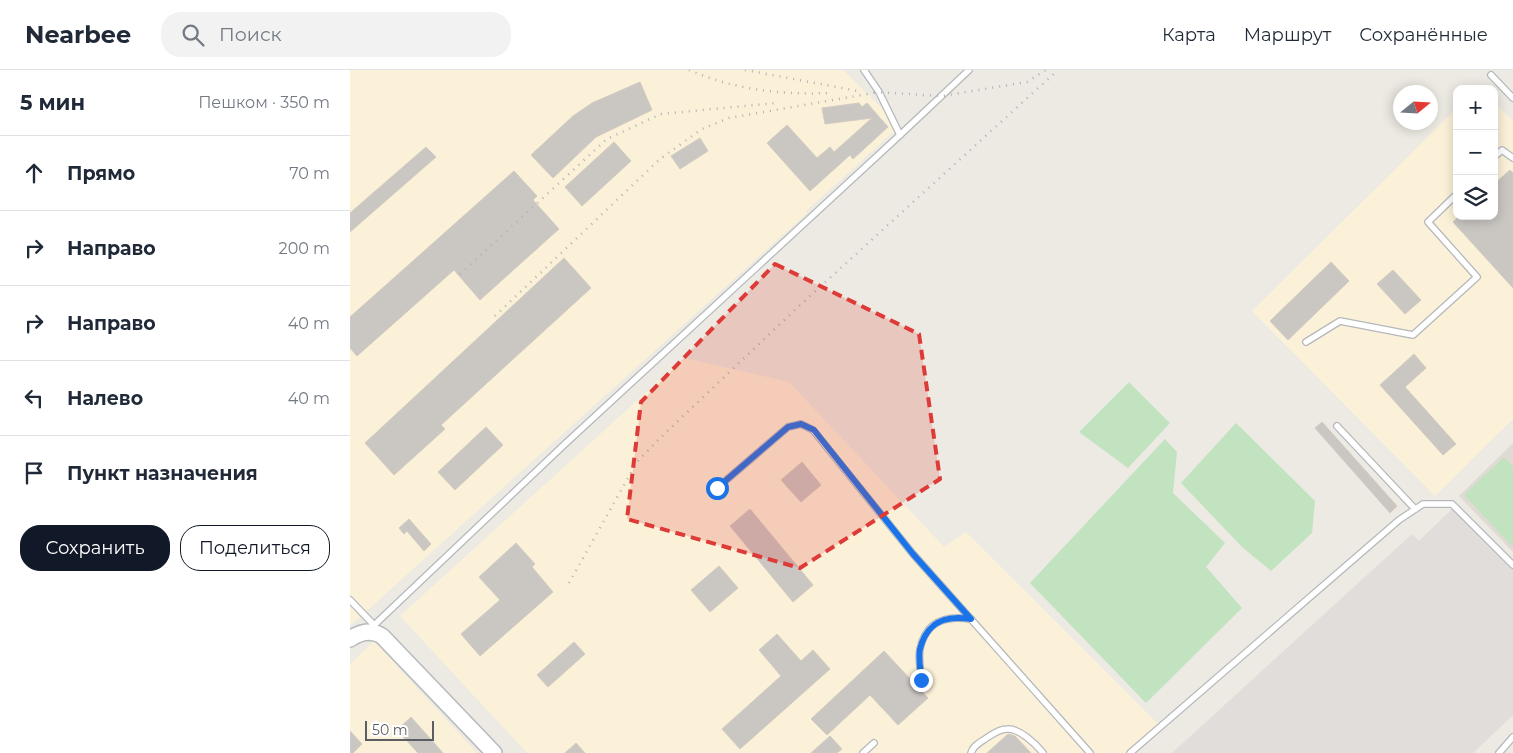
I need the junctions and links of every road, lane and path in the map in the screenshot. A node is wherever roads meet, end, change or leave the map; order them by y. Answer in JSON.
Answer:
{"nodes":[{"id":1,"x":864,"y":70,"type":"edge"},
{"id":2,"x":969,"y":70,"type":"edge"},
{"id":3,"x":1491,"y":75,"type":"dead end"},
{"id":4,"x":1513,"y":98,"type":"edge"},
{"id":5,"x":900,"y":135,"type":"junction"},
{"id":6,"x":1498,"y":154,"type":"edge"},
{"id":7,"x":1513,"y":158,"type":"edge"},
{"id":8,"x":1453,"y":198,"type":"edge"},
{"id":9,"x":1306,"y":342,"type":"dead end"},
{"id":10,"x":1337,"y":426,"type":"dead end"},
{"id":11,"x":717,"y":488,"type":"dead end"},
{"id":12,"x":1415,"y":509,"type":"junction"},
{"id":13,"x":1513,"y":565,"type":"edge"},
{"id":14,"x":350,"y":600,"type":"edge"},
{"id":15,"x":971,"y":619,"type":"junction"},
{"id":16,"x":371,"y":629,"type":"junction"},
{"id":17,"x":350,"y":639,"type":"edge"},
{"id":18,"x":921,"y":680,"type":"dead end"},
{"id":19,"x":1513,"y":737,"type":"edge"},
{"id":20,"x":874,"y":743,"type":"dead end"},
{"id":21,"x":494,"y":753,"type":"edge"},
{"id":22,"x":863,"y":753,"type":"edge"},
{"id":23,"x":971,"y":753,"type":"edge"},
{"id":24,"x":1043,"y":753,"type":"edge"},
{"id":25,"x":1090,"y":753,"type":"edge"},
{"id":26,"x":1130,"y":753,"type":"edge"},
{"id":27,"x":1499,"y":753,"type":"edge"}],
"edges":[{"from":1,"to":5,"type":"lane"},
{"from":2,"to":5,"type":"lane"},
{"from":3,"to":4,"type":"lane"},
{"from":5,"to":16,"type":"lane"},
{"from":6,"to":7,"type":"lane"},
{"from":8,"to":9,"type":"lane"},
{"from":10,"to":12,"type":"lane"},
{"from":11,"to":15,"type":"lane"},
{"from":12,"to":13,"type":"lane"},
{"from":12,"to":26,"type":"lane"},
{"from":14,"to":16,"type":"lane"},
{"from":15,"to":18,"type":"lane"},
{"from":15,"to":25,"type":"lane"},
{"from":16,"to":17,"type":"street"},
{"from":16,"to":21,"type":"street"},
{"from":19,"to":27,"type":"lane"},
{"from":20,"to":22,"type":"lane"},
{"from":23,"to":24,"type":"lane"}]}
